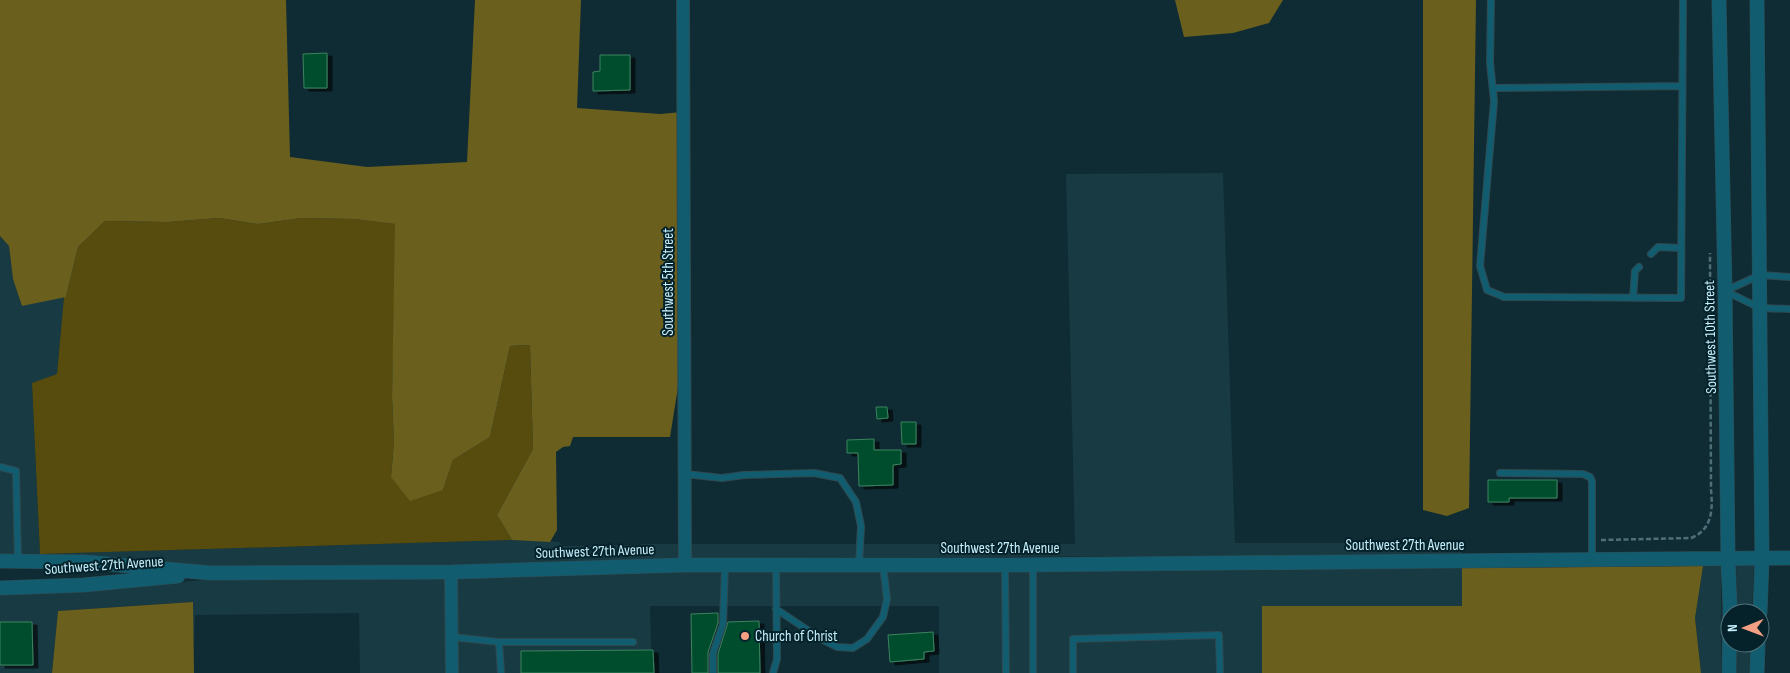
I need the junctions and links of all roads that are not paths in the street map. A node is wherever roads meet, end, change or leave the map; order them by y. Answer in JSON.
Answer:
{"nodes":[{"id":1,"x":684,"y":0,"type":"edge"},
{"id":2,"x":1491,"y":0,"type":"edge"},
{"id":3,"x":1683,"y":0,"type":"edge"},
{"id":4,"x":1719,"y":0,"type":"edge"},
{"id":5,"x":1757,"y":0,"type":"edge"},
{"id":6,"x":1682,"y":86,"type":"junction"},
{"id":7,"x":1493,"y":88,"type":"junction"},
{"id":8,"x":1681,"y":248,"type":"junction"},
{"id":9,"x":1651,"y":254,"type":"dead end"},
{"id":10,"x":1639,"y":267,"type":"dead end"},
{"id":11,"x":1760,"y":275,"type":"junction"},
{"id":12,"x":1790,"y":277,"type":"edge"},
{"id":13,"x":1725,"y":291,"type":"junction"},
{"id":14,"x":1633,"y":298,"type":"junction"},
{"id":15,"x":1760,"y":308,"type":"junction"},
{"id":16,"x":1790,"y":309,"type":"edge"},
{"id":17,"x":0,"y":467,"type":"edge"},
{"id":18,"x":1500,"y":473,"type":"dead end"},
{"id":19,"x":685,"y":474,"type":"junction"},
{"id":20,"x":1762,"y":558,"type":"junction"},
{"id":21,"x":1790,"y":558,"type":"edge"},
{"id":22,"x":1728,"y":559,"type":"junction"},
{"id":23,"x":1592,"y":560,"type":"junction"},
{"id":24,"x":0,"y":561,"type":"edge"},
{"id":25,"x":18,"y":561,"type":"junction"},
{"id":26,"x":1033,"y":564,"type":"junction"},
{"id":27,"x":685,"y":565,"type":"junction"},
{"id":28,"x":725,"y":565,"type":"junction"},
{"id":29,"x":776,"y":565,"type":"junction"},
{"id":30,"x":859,"y":565,"type":"junction"},
{"id":31,"x":883,"y":565,"type":"junction"},
{"id":32,"x":1005,"y":565,"type":"junction"},
{"id":33,"x":451,"y":572,"type":"junction"},
{"id":34,"x":211,"y":573,"type":"junction"},
{"id":35,"x":0,"y":588,"type":"edge"},
{"id":36,"x":1760,"y":603,"type":"edge"},
{"id":37,"x":776,"y":609,"type":"junction"},
{"id":38,"x":452,"y":637,"type":"junction"},
{"id":39,"x":499,"y":642,"type":"junction"},
{"id":40,"x":633,"y":642,"type":"dead end"},
{"id":41,"x":1758,"y":653,"type":"edge"},
{"id":42,"x":452,"y":673,"type":"edge"},
{"id":43,"x":500,"y":673,"type":"edge"},
{"id":44,"x":713,"y":673,"type":"edge"},
{"id":45,"x":773,"y":673,"type":"edge"},
{"id":46,"x":1006,"y":673,"type":"edge"},
{"id":47,"x":1033,"y":673,"type":"edge"},
{"id":48,"x":1074,"y":673,"type":"edge"},
{"id":49,"x":1220,"y":673,"type":"edge"},
{"id":50,"x":1729,"y":673,"type":"edge"},
{"id":51,"x":1757,"y":673,"type":"edge"}],
"edges":[{"from":1,"to":19,"type":"street","name":"Southwest 5th Street"},
{"from":2,"to":7,"type":"lane"},
{"from":3,"to":6,"type":"lane"},
{"from":4,"to":13,"type":"main road","name":"Southwest 10th Street"},
{"from":5,"to":11,"type":"main road"},
{"from":6,"to":7,"type":"lane"},
{"from":6,"to":8,"type":"lane"},
{"from":7,"to":14,"type":"lane"},
{"from":8,"to":9,"type":"lane"},
{"from":8,"to":14,"type":"lane"},
{"from":10,"to":14,"type":"lane"},
{"from":11,"to":12,"type":"lane"},
{"from":11,"to":13,"type":"lane"},
{"from":11,"to":15,"type":"main road"},
{"from":13,"to":15,"type":"lane"},
{"from":13,"to":22,"type":"main road","name":"Southwest 10th Street"},
{"from":15,"to":16,"type":"lane"},
{"from":15,"to":20,"type":"main road"},
{"from":17,"to":25,"type":"lane"},
{"from":18,"to":23,"type":"lane"},
{"from":19,"to":27,"type":"street","name":"Southwest 5th Street"},
{"from":19,"to":30,"type":"lane"},
{"from":20,"to":21,"type":"main road","name":"Southwest 27th Avenue"},
{"from":20,"to":22,"type":"main road","name":"Southwest 27th Avenue"},
{"from":20,"to":36,"type":"main road"},
{"from":22,"to":23,"type":"main road","name":"Southwest 27th Avenue"},
{"from":22,"to":50,"type":"main road","name":"Southwest 10th Street"},
{"from":23,"to":26,"type":"main road","name":"Southwest 27th Avenue"},
{"from":24,"to":25,"type":"main road","name":"Southwest 27th Avenue"},
{"from":25,"to":34,"type":"main road","name":"Southwest 27th Avenue"},
{"from":26,"to":32,"type":"main road","name":"Southwest 27th Avenue"},
{"from":26,"to":47,"type":"lane"},
{"from":27,"to":28,"type":"main road","name":"Southwest 27th Avenue"},
{"from":27,"to":33,"type":"main road","name":"Southwest 27th Avenue"},
{"from":28,"to":29,"type":"main road","name":"Southwest 27th Avenue"},
{"from":28,"to":44,"type":"lane"},
{"from":29,"to":30,"type":"main road","name":"Southwest 27th Avenue"},
{"from":29,"to":37,"type":"lane"},
{"from":30,"to":31,"type":"main road","name":"Southwest 27th Avenue"},
{"from":31,"to":32,"type":"main road","name":"Southwest 27th Avenue"},
{"from":31,"to":37,"type":"lane"},
{"from":32,"to":46,"type":"lane"},
{"from":33,"to":34,"type":"main road","name":"Southwest 27th Avenue"},
{"from":33,"to":38,"type":"street"},
{"from":34,"to":35,"type":"main road","name":"Southwest 27th Avenue"},
{"from":37,"to":45,"type":"lane"},
{"from":38,"to":39,"type":"lane"},
{"from":38,"to":42,"type":"street"},
{"from":39,"to":40,"type":"lane"},
{"from":39,"to":43,"type":"lane"},
{"from":41,"to":51,"type":"main road"},
{"from":48,"to":49,"type":"lane"}]}
